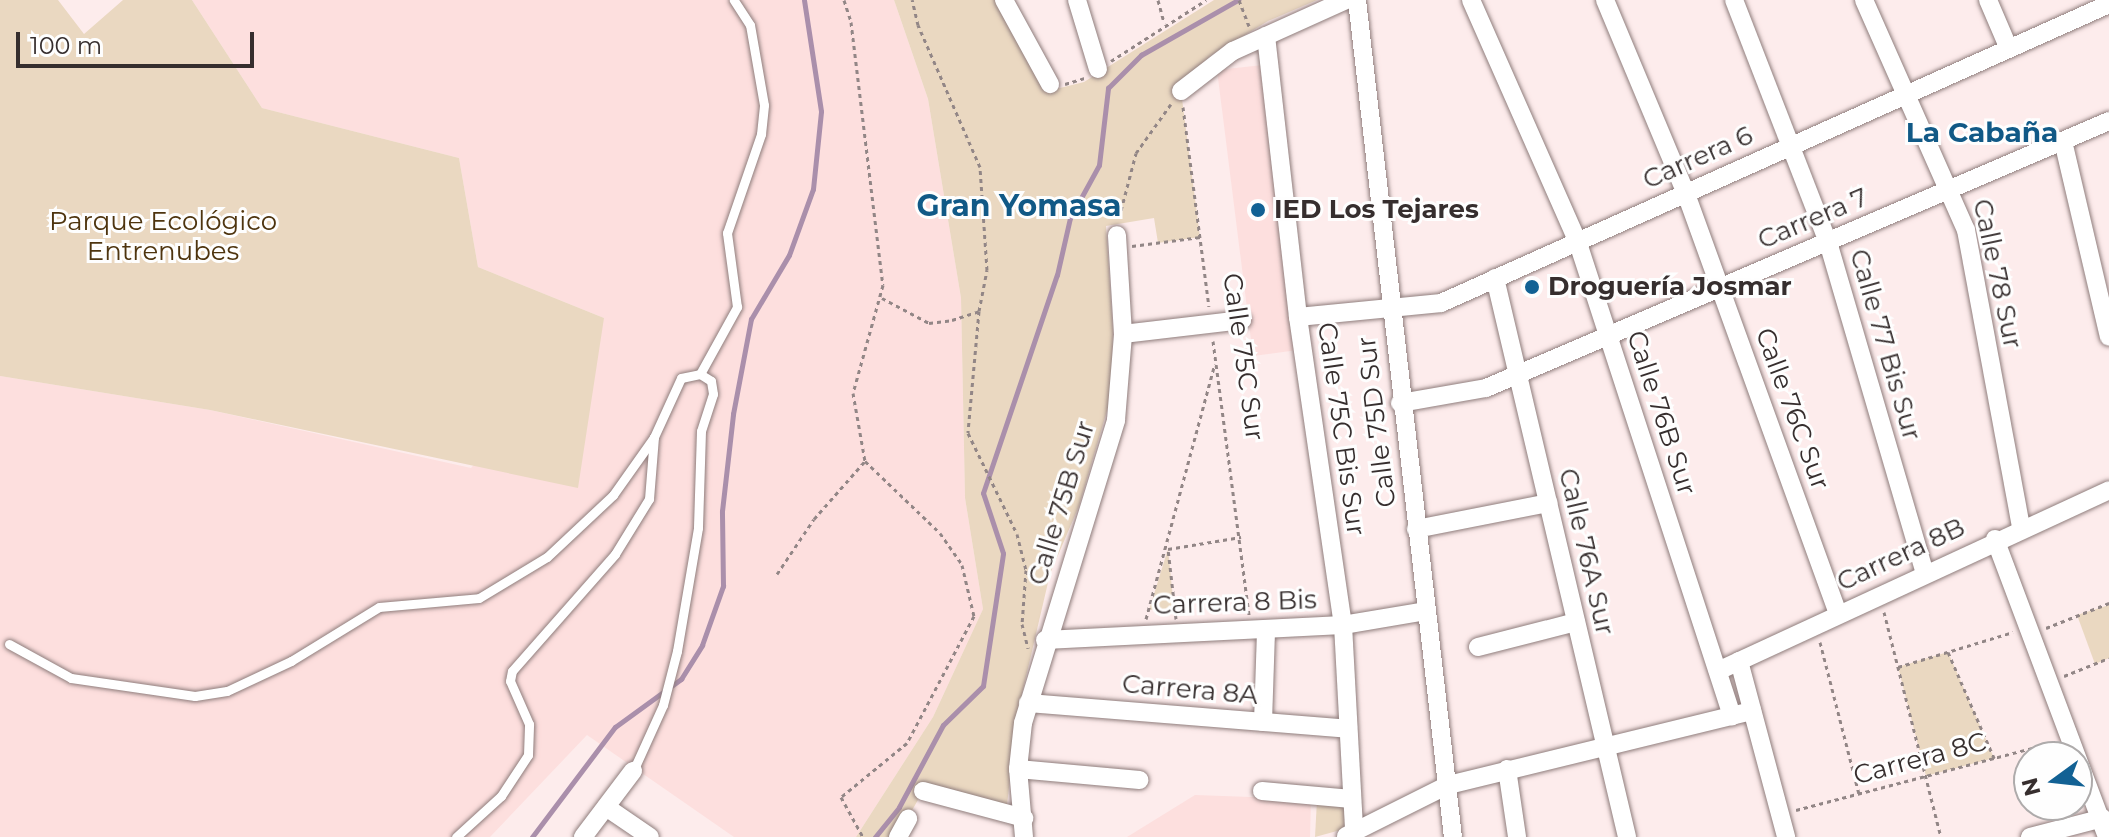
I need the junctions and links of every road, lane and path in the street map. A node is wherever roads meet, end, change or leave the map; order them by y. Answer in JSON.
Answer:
{"nodes":[{"id":1,"x":734,"y":0,"type":"edge"},
{"id":2,"x":844,"y":0,"type":"edge"},
{"id":3,"x":912,"y":0,"type":"edge"},
{"id":4,"x":1004,"y":0,"type":"edge"},
{"id":5,"x":1077,"y":0,"type":"edge"},
{"id":6,"x":1158,"y":0,"type":"edge"},
{"id":7,"x":1206,"y":0,"type":"edge"},
{"id":8,"x":1239,"y":0,"type":"edge"},
{"id":9,"x":1346,"y":0,"type":"edge"},
{"id":10,"x":1357,"y":0,"type":"edge"},
{"id":11,"x":1471,"y":0,"type":"edge"},
{"id":12,"x":1605,"y":0,"type":"edge"},
{"id":13,"x":1734,"y":0,"type":"edge"},
{"id":14,"x":1864,"y":0,"type":"edge"},
{"id":15,"x":1988,"y":0,"type":"edge"},
{"id":16,"x":2109,"y":4,"type":"edge"},
{"id":17,"x":1241,"y":10,"type":"dead end"},
{"id":18,"x":1165,"y":25,"type":"junction"},
{"id":19,"x":1266,"y":36,"type":"junction"},
{"id":20,"x":2009,"y":49,"type":"junction"},
{"id":21,"x":1098,"y":69,"type":"junction"},
{"id":22,"x":1050,"y":84,"type":"joint"},
{"id":23,"x":1181,"y":91,"type":"junction"},
{"id":24,"x":1908,"y":94,"type":"junction"},
{"id":25,"x":2109,"y":121,"type":"edge"},
{"id":26,"x":2063,"y":141,"type":"junction"},
{"id":27,"x":1793,"y":144,"type":"junction"},
{"id":28,"x":1951,"y":189,"type":"junction"},
{"id":29,"x":1685,"y":191,"type":"junction"},
{"id":30,"x":1200,"y":237,"type":"junction"},
{"id":31,"x":1577,"y":240,"type":"junction"},
{"id":32,"x":1117,"y":242,"type":"junction"},
{"id":33,"x":1828,"y":242,"type":"junction"},
{"id":34,"x":2101,"y":254,"type":"edge"},
{"id":35,"x":1495,"y":278,"type":"junction"},
{"id":36,"x":1721,"y":287,"type":"junction"},
{"id":37,"x":881,"y":299,"type":"junction"},
{"id":38,"x":1390,"y":308,"type":"junction"},
{"id":39,"x":979,"y":311,"type":"junction"},
{"id":40,"x":1298,"y":317,"type":"junction"},
{"id":41,"x":1242,"y":320,"type":"dead end"},
{"id":42,"x":1211,"y":323,"type":"junction"},
{"id":43,"x":1123,"y":334,"type":"junction"},
{"id":44,"x":1608,"y":336,"type":"junction"},
{"id":45,"x":2109,"y":337,"type":"edge"},
{"id":46,"x":1216,"y":360,"type":"junction"},
{"id":47,"x":700,"y":374,"type":"junction"},
{"id":48,"x":1518,"y":374,"type":"junction"},
{"id":49,"x":1400,"y":403,"type":"junction"},
{"id":50,"x":654,"y":437,"type":"junction"},
{"id":51,"x":865,"y":461,"type":"junction"},
{"id":52,"x":2109,"y":490,"type":"edge"},
{"id":53,"x":1548,"y":503,"type":"junction"},
{"id":54,"x":2021,"y":527,"type":"junction"},
{"id":55,"x":1416,"y":529,"type":"junction"},
{"id":56,"x":1243,"y":537,"type":"junction"},
{"id":57,"x":1995,"y":539,"type":"junction"},
{"id":58,"x":1168,"y":549,"type":"junction"},
{"id":59,"x":1925,"y":573,"type":"junction"},
{"id":60,"x":777,"y":574,"type":"dead end"},
{"id":61,"x":1880,"y":594,"type":"junction"},
{"id":62,"x":2109,"y":603,"type":"edge"},
{"id":63,"x":1427,"y":611,"type":"junction"},
{"id":64,"x":1838,"y":614,"type":"junction"},
{"id":65,"x":1576,"y":622,"type":"junction"},
{"id":66,"x":1343,"y":625,"type":"junction"},
{"id":67,"x":1816,"y":625,"type":"junction"},
{"id":68,"x":1177,"y":630,"type":"junction"},
{"id":69,"x":1258,"y":630,"type":"junction"},
{"id":70,"x":2030,"y":631,"type":"junction"},
{"id":71,"x":1142,"y":633,"type":"junction"},
{"id":72,"x":1045,"y":640,"type":"junction"},
{"id":73,"x":9,"y":644,"type":"dead end"},
{"id":74,"x":1478,"y":647,"type":"dead end"},
{"id":75,"x":1948,"y":652,"type":"junction"},
{"id":76,"x":2109,"y":658,"type":"edge"},
{"id":77,"x":1739,"y":661,"type":"junction"},
{"id":78,"x":1039,"y":663,"type":"junction"},
{"id":79,"x":1898,"y":667,"type":"junction"},
{"id":80,"x":1718,"y":671,"type":"junction"},
{"id":81,"x":2049,"y":682,"type":"junction"},
{"id":82,"x":1028,"y":703,"type":"junction"},
{"id":83,"x":1752,"y":711,"type":"junction"},
{"id":84,"x":1732,"y":716,"type":"junction"},
{"id":85,"x":1263,"y":722,"type":"junction"},
{"id":86,"x":1348,"y":729,"type":"junction"},
{"id":87,"x":2071,"y":738,"type":"junction"},
{"id":88,"x":1605,"y":745,"type":"junction"},
{"id":89,"x":1994,"y":758,"type":"junction"},
{"id":90,"x":1018,"y":769,"type":"junction"},
{"id":91,"x":1507,"y":769,"type":"junction"},
{"id":92,"x":633,"y":771,"type":"joint"},
{"id":93,"x":1926,"y":776,"type":"junction"},
{"id":94,"x":1140,"y":780,"type":"dead end"},
{"id":95,"x":1448,"y":785,"type":"junction"},
{"id":96,"x":923,"y":791,"type":"dead end"},
{"id":97,"x":1262,"y":791,"type":"dead end"},
{"id":98,"x":1859,"y":794,"type":"junction"},
{"id":99,"x":1352,"y":799,"type":"junction"},
{"id":100,"x":606,"y":807,"type":"junction"},
{"id":101,"x":1780,"y":814,"type":"junction"},
{"id":102,"x":1024,"y":818,"type":"junction"},
{"id":103,"x":2103,"y":818,"type":"junction"},
{"id":104,"x":908,"y":819,"type":"dead end"},
{"id":105,"x":1349,"y":834,"type":"edge"},
{"id":106,"x":863,"y":836,"type":"edge"},
{"id":107,"x":456,"y":837,"type":"edge"},
{"id":108,"x":583,"y":837,"type":"edge"},
{"id":109,"x":650,"y":837,"type":"edge"},
{"id":110,"x":898,"y":837,"type":"edge"},
{"id":111,"x":1024,"y":837,"type":"edge"},
{"id":112,"x":1453,"y":837,"type":"edge"},
{"id":113,"x":1517,"y":837,"type":"edge"},
{"id":114,"x":1627,"y":837,"type":"edge"},
{"id":115,"x":1786,"y":837,"type":"edge"},
{"id":116,"x":1941,"y":837,"type":"edge"},
{"id":117,"x":2030,"y":837,"type":"edge"},
{"id":118,"x":2107,"y":837,"type":"edge"}],
"edges":[{"from":1,"to":47,"type":"lane"},
{"from":2,"to":37,"type":"path"},
{"from":3,"to":39,"type":"path"},
{"from":4,"to":22,"type":"street"},
{"from":5,"to":21,"type":"street"},
{"from":6,"to":18,"type":"path"},
{"from":7,"to":18,"type":"path"},
{"from":8,"to":17,"type":"path"},
{"from":9,"to":19,"type":"street"},
{"from":10,"to":38,"type":"street","name":"Calle 75D Sur"},
{"from":11,"to":31,"type":"street","name":"Calle 76B Sur"},
{"from":12,"to":29,"type":"street","name":"Calle 76C Sur"},
{"from":13,"to":27,"type":"street","name":"Calle 77 Bis Sur"},
{"from":14,"to":24,"type":"street","name":"Calle 78 Sur"},
{"from":15,"to":20,"type":"street"},
{"from":16,"to":20,"type":"street","name":"Carrera 6"},
{"from":18,"to":21,"type":"path"},
{"from":19,"to":23,"type":"street"},
{"from":19,"to":40,"type":"street","name":"Calle 75C Bis Sur"},
{"from":20,"to":24,"type":"street","name":"Carrera 6"},
{"from":21,"to":22,"type":"path"},
{"from":23,"to":30,"type":"path","name":"Calle 75C Sur"},
{"from":23,"to":32,"type":"path"},
{"from":24,"to":27,"type":"street","name":"Carrera 6"},
{"from":24,"to":28,"type":"street","name":"Calle 78 Sur"},
{"from":25,"to":26,"type":"street","name":"Carrera 7"},
{"from":26,"to":28,"type":"street","name":"Carrera 7"},
{"from":26,"to":34,"type":"street"},
{"from":27,"to":29,"type":"street","name":"Carrera 6"},
{"from":27,"to":33,"type":"street","name":"Calle 77 Bis Sur"},
{"from":28,"to":33,"type":"street","name":"Carrera 7"},
{"from":28,"to":54,"type":"street","name":"Calle 78 Sur"},
{"from":29,"to":31,"type":"street","name":"Carrera 6"},
{"from":29,"to":36,"type":"street","name":"Calle 76C Sur"},
{"from":30,"to":32,"type":"path"},
{"from":30,"to":42,"type":"path","name":"Calle 75C Sur"},
{"from":31,"to":35,"type":"street","name":"Carrera 6"},
{"from":31,"to":44,"type":"street","name":"Calle 76B Sur"},
{"from":32,"to":43,"type":"street","name":"Calle 75B Sur"},
{"from":33,"to":36,"type":"street","name":"Carrera 7"},
{"from":33,"to":59,"type":"street","name":"Calle 77 Bis Sur"},
{"from":34,"to":45,"type":"street"},
{"from":35,"to":38,"type":"street","name":"Carrera 6"},
{"from":35,"to":48,"type":"street","name":"Calle 76A Sur"},
{"from":36,"to":44,"type":"street","name":"Carrera 7"},
{"from":36,"to":64,"type":"street","name":"Calle 76C Sur"},
{"from":37,"to":39,"type":"path"},
{"from":37,"to":51,"type":"path"},
{"from":38,"to":40,"type":"street","name":"Carrera 6"},
{"from":38,"to":49,"type":"street","name":"Calle 75D Sur"},
{"from":39,"to":78,"type":"path"},
{"from":40,"to":66,"type":"street","name":"Calle 75C Bis Sur"},
{"from":41,"to":42,"type":"street"},
{"from":42,"to":43,"type":"street"},
{"from":42,"to":46,"type":"path","name":"Calle 75C Sur"},
{"from":43,"to":72,"type":"street","name":"Calle 75B Sur"},
{"from":44,"to":48,"type":"street","name":"Carrera 7"},
{"from":44,"to":80,"type":"street","name":"Calle 76B Sur"},
{"from":46,"to":56,"type":"path","name":"Calle 75C Sur"},
{"from":46,"to":58,"type":"path"},
{"from":47,"to":50,"type":"lane"},
{"from":47,"to":92,"type":"lane"},
{"from":48,"to":49,"type":"street","name":"Carrera 7"},
{"from":48,"to":53,"type":"street","name":"Calle 76A Sur"},
{"from":49,"to":55,"type":"street","name":"Calle 75D Sur"},
{"from":50,"to":73,"type":"lane"},
{"from":50,"to":107,"type":"lane"},
{"from":51,"to":60,"type":"path"},
{"from":51,"to":106,"type":"path"},
{"from":52,"to":54,"type":"street","name":"Carrera 8B"},
{"from":53,"to":55,"type":"street"},
{"from":53,"to":65,"type":"street","name":"Calle 76A Sur"},
{"from":54,"to":57,"type":"street","name":"Carrera 8B"},
{"from":55,"to":63,"type":"street","name":"Calle 75D Sur"},
{"from":56,"to":58,"type":"path"},
{"from":56,"to":69,"type":"path","name":"Calle 75C Sur"},
{"from":57,"to":59,"type":"street","name":"Carrera 8B"},
{"from":57,"to":70,"type":"street"},
{"from":58,"to":68,"type":"path"},
{"from":58,"to":71,"type":"path"},
{"from":59,"to":61,"type":"street","name":"Carrera 8B"},
{"from":61,"to":64,"type":"street","name":"Carrera 8B"},
{"from":61,"to":79,"type":"path"},
{"from":62,"to":70,"type":"path"},
{"from":63,"to":66,"type":"street","name":"Carrera 8 Bis"},
{"from":63,"to":95,"type":"street","name":"Calle 75D Sur"},
{"from":64,"to":67,"type":"street","name":"Carrera 8B"},
{"from":65,"to":74,"type":"street"},
{"from":65,"to":88,"type":"street","name":"Calle 76A Sur"},
{"from":66,"to":69,"type":"street","name":"Carrera 8 Bis"},
{"from":66,"to":86,"type":"street","name":"Calle 75C Bis Sur"},
{"from":67,"to":77,"type":"street","name":"Carrera 8B"},
{"from":67,"to":98,"type":"path"},
{"from":68,"to":69,"type":"street","name":"Carrera 8 Bis"},
{"from":68,"to":71,"type":"street","name":"Carrera 8 Bis"},
{"from":69,"to":85,"type":"street"},
{"from":70,"to":75,"type":"path"},
{"from":70,"to":81,"type":"street"},
{"from":71,"to":72,"type":"street","name":"Carrera 8 Bis"},
{"from":72,"to":78,"type":"street","name":"Calle 75B Sur"},
{"from":75,"to":79,"type":"path"},
{"from":75,"to":89,"type":"path"},
{"from":76,"to":81,"type":"path"},
{"from":77,"to":80,"type":"street","name":"Carrera 8B"},
{"from":77,"to":83,"type":"street"},
{"from":78,"to":82,"type":"street","name":"Calle 75B Sur"},
{"from":79,"to":93,"type":"path"},
{"from":80,"to":84,"type":"street","name":"Calle 76B Sur"},
{"from":81,"to":87,"type":"street"},
{"from":82,"to":85,"type":"street","name":"Carrera 8A"},
{"from":82,"to":90,"type":"street","name":"Calle 75B Sur"},
{"from":83,"to":84,"type":"street"},
{"from":83,"to":101,"type":"street"},
{"from":84,"to":88,"type":"street"},
{"from":85,"to":86,"type":"street","name":"Carrera 8A"},
{"from":86,"to":99,"type":"street","name":"Calle 75C Bis Sur"},
{"from":87,"to":89,"type":"path","name":"Carrera 8C"},
{"from":87,"to":103,"type":"street"},
{"from":88,"to":91,"type":"street"},
{"from":88,"to":114,"type":"street","name":"Calle 76A Sur"},
{"from":89,"to":93,"type":"path","name":"Carrera 8C"},
{"from":90,"to":94,"type":"street"},
{"from":90,"to":102,"type":"street","name":"Calle 75B Sur"},
{"from":91,"to":95,"type":"street"},
{"from":91,"to":113,"type":"street"},
{"from":92,"to":100,"type":"street"},
{"from":93,"to":98,"type":"path","name":"Carrera 8C"},
{"from":93,"to":116,"type":"path"},
{"from":95,"to":105,"type":"street"},
{"from":95,"to":112,"type":"street","name":"Calle 75D Sur"},
{"from":96,"to":102,"type":"street"},
{"from":97,"to":99,"type":"street"},
{"from":98,"to":101,"type":"path","name":"Carrera 8C"},
{"from":99,"to":105,"type":"street","name":"Calle 75C Bis Sur"},
{"from":100,"to":108,"type":"street"},
{"from":100,"to":109,"type":"street"},
{"from":101,"to":115,"type":"street"},
{"from":102,"to":111,"type":"street","name":"Calle 75B Sur"},
{"from":103,"to":117,"type":"street"},
{"from":103,"to":118,"type":"street"},
{"from":104,"to":110,"type":"street"}]}
